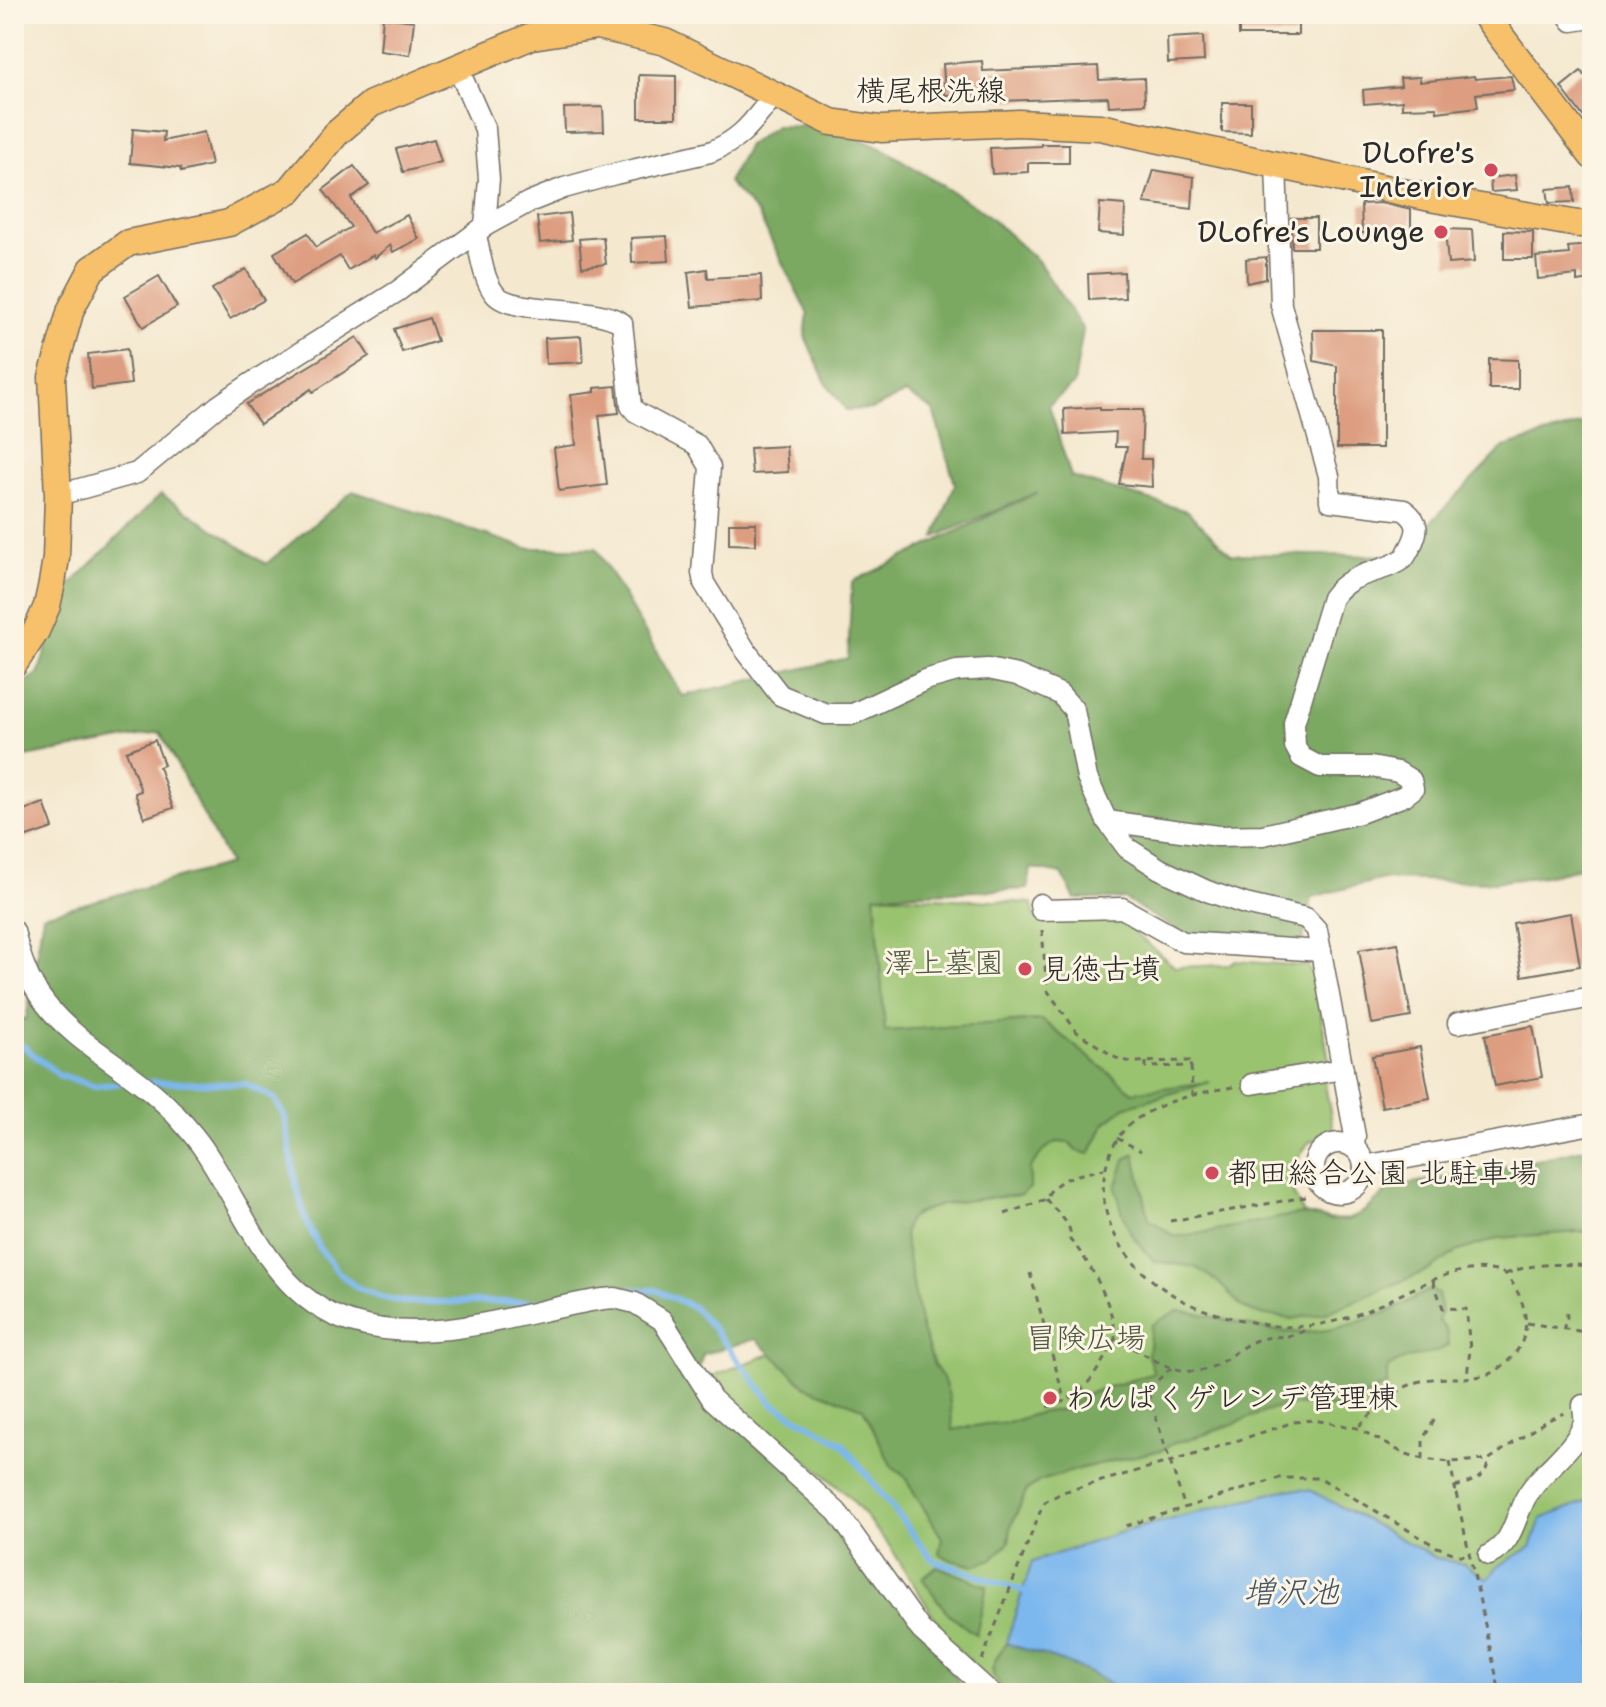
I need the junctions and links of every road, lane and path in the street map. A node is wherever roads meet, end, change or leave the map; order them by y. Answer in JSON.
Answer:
{"nodes":[{"id":1,"x":1484,"y":14,"type":"edge"},
{"id":2,"x":1567,"y":14,"type":"edge"},
{"id":3,"x":1592,"y":18,"type":"edge"},
{"id":4,"x":457,"y":66,"type":"junction"},
{"id":5,"x":775,"y":94,"type":"junction"},
{"id":6,"x":1592,"y":156,"type":"edge"},
{"id":7,"x":1276,"y":164,"type":"junction"},
{"id":8,"x":1592,"y":223,"type":"edge"},
{"id":9,"x":480,"y":230,"type":"junction"},
{"id":10,"x":58,"y":495,"type":"junction"},
{"id":11,"x":14,"y":664,"type":"edge"},
{"id":12,"x":1107,"y":821,"type":"junction"},
{"id":13,"x":1041,"y":907,"type":"joint"},
{"id":14,"x":14,"y":931,"type":"edge"},
{"id":15,"x":1321,"y":951,"type":"junction"},
{"id":16,"x":1592,"y":997,"type":"edge"},
{"id":17,"x":1458,"y":1023,"type":"dead end"},
{"id":18,"x":1343,"y":1069,"type":"junction"},
{"id":19,"x":1257,"y":1088,"type":"joint"},
{"id":20,"x":1192,"y":1095,"type":"junction"},
{"id":21,"x":1592,"y":1124,"type":"edge"},
{"id":22,"x":1117,"y":1138,"type":"junction"},
{"id":23,"x":1141,"y":1151,"type":"dead end"},
{"id":24,"x":1104,"y":1169,"type":"junction"},
{"id":25,"x":1311,"y":1196,"type":"dead end"},
{"id":26,"x":1046,"y":1199,"type":"junction"},
{"id":27,"x":1005,"y":1214,"type":"dead end"},
{"id":28,"x":1170,"y":1221,"type":"dead end"},
{"id":29,"x":1592,"y":1266,"type":"edge"},
{"id":30,"x":1030,"y":1273,"type":"dead end"},
{"id":31,"x":1506,"y":1274,"type":"junction"},
{"id":32,"x":1433,"y":1281,"type":"junction"},
{"id":33,"x":1566,"y":1307,"type":"dead end"},
{"id":34,"x":1527,"y":1323,"type":"junction"},
{"id":35,"x":1312,"y":1325,"type":"junction"},
{"id":36,"x":1563,"y":1330,"type":"junction"},
{"id":37,"x":1592,"y":1333,"type":"edge"},
{"id":38,"x":1115,"y":1339,"type":"junction"},
{"id":39,"x":1171,"y":1368,"type":"junction"},
{"id":40,"x":1467,"y":1377,"type":"junction"},
{"id":41,"x":1065,"y":1402,"type":"junction"},
{"id":42,"x":1583,"y":1405,"type":"joint"},
{"id":43,"x":1047,"y":1407,"type":"dead end"},
{"id":44,"x":1435,"y":1419,"type":"dead end"},
{"id":45,"x":1357,"y":1428,"type":"junction"},
{"id":46,"x":1423,"y":1459,"type":"junction"},
{"id":47,"x":1488,"y":1460,"type":"junction"},
{"id":48,"x":1170,"y":1462,"type":"junction"},
{"id":49,"x":1450,"y":1462,"type":"junction"},
{"id":50,"x":1455,"y":1487,"type":"junction"},
{"id":51,"x":1185,"y":1509,"type":"junction"},
{"id":52,"x":1126,"y":1526,"type":"dead end"},
{"id":53,"x":1489,"y":1555,"type":"joint"},
{"id":54,"x":986,"y":1649,"type":"dead end"},
{"id":55,"x":991,"y":1693,"type":"edge"},
{"id":56,"x":1500,"y":1693,"type":"edge"}],
"edges":[{"from":1,"to":6,"type":"main road"},
{"from":2,"to":3,"type":"street"},
{"from":4,"to":5,"type":"main road","name":"横尾根洗線"},
{"from":4,"to":9,"type":"street"},
{"from":4,"to":10,"type":"main road","name":"横尾根洗線"},
{"from":5,"to":7,"type":"main road","name":"横尾根洗線"},
{"from":5,"to":9,"type":"street"},
{"from":7,"to":8,"type":"main road","name":"横尾根洗線"},
{"from":7,"to":12,"type":"street"},
{"from":9,"to":10,"type":"street"},
{"from":9,"to":12,"type":"street"},
{"from":10,"to":11,"type":"main road","name":"横尾根洗線"},
{"from":12,"to":15,"type":"street"},
{"from":13,"to":15,"type":"street"},
{"from":13,"to":20,"type":"path"},
{"from":14,"to":55,"type":"street"},
{"from":15,"to":18,"type":"street"},
{"from":16,"to":17,"type":"street"},
{"from":18,"to":19,"type":"street"},
{"from":18,"to":21,"type":"street"},
{"from":19,"to":20,"type":"path"},
{"from":20,"to":22,"type":"path"},
{"from":22,"to":23,"type":"path"},
{"from":22,"to":24,"type":"path"},
{"from":24,"to":26,"type":"path"},
{"from":24,"to":35,"type":"path"},
{"from":25,"to":28,"type":"path"},
{"from":26,"to":27,"type":"path"},
{"from":26,"to":38,"type":"path"},
{"from":29,"to":31,"type":"path"},
{"from":30,"to":41,"type":"path"},
{"from":31,"to":32,"type":"path"},
{"from":31,"to":34,"type":"path"},
{"from":32,"to":35,"type":"path"},
{"from":32,"to":40,"type":"path"},
{"from":33,"to":36,"type":"path"},
{"from":34,"to":36,"type":"path"},
{"from":34,"to":40,"type":"path"},
{"from":35,"to":39,"type":"path"},
{"from":36,"to":37,"type":"path"},
{"from":38,"to":39,"type":"path"},
{"from":38,"to":41,"type":"path"},
{"from":39,"to":48,"type":"path"},
{"from":40,"to":45,"type":"path"},
{"from":41,"to":43,"type":"path"},
{"from":42,"to":47,"type":"path"},
{"from":42,"to":53,"type":"street"},
{"from":44,"to":46,"type":"path"},
{"from":45,"to":46,"type":"path"},
{"from":45,"to":48,"type":"path"},
{"from":46,"to":49,"type":"path"},
{"from":47,"to":49,"type":"path"},
{"from":47,"to":50,"type":"path"},
{"from":48,"to":51,"type":"path"},
{"from":48,"to":54,"type":"path"},
{"from":49,"to":50,"type":"path"},
{"from":50,"to":56,"type":"path","bridge":true},
{"from":51,"to":52,"type":"path"},
{"from":51,"to":53,"type":"path"}]}
